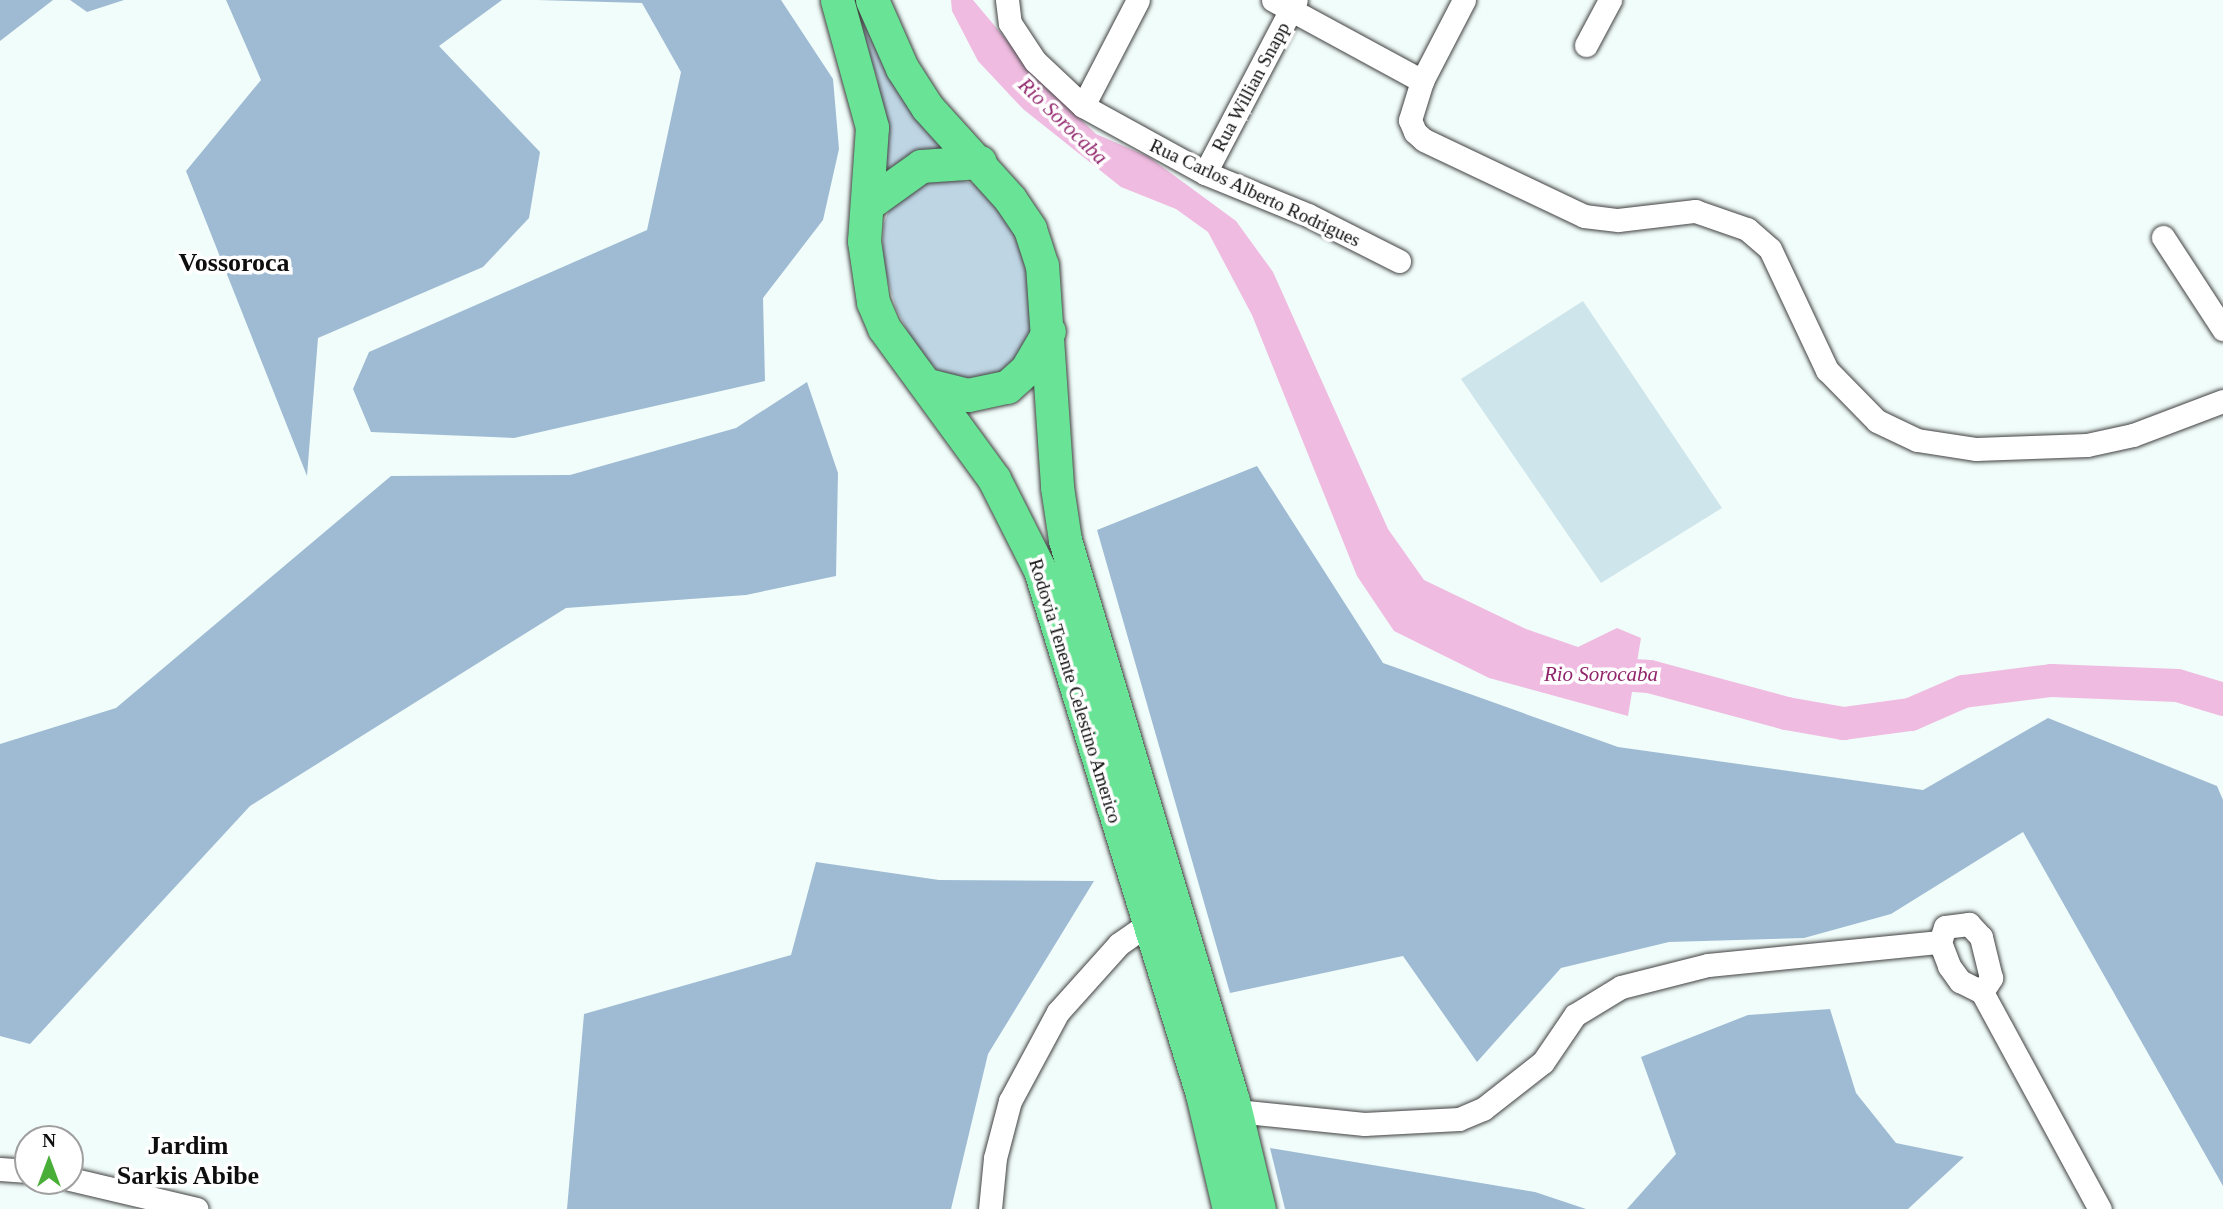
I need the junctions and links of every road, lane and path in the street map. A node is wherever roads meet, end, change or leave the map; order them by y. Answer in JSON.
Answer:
{"nodes":[{"id":1,"x":837,"y":0,"type":"edge"},
{"id":2,"x":872,"y":0,"type":"edge"},
{"id":3,"x":1007,"y":0,"type":"edge"},
{"id":4,"x":1138,"y":0,"type":"edge"},
{"id":5,"x":1464,"y":0,"type":"edge"},
{"id":6,"x":1610,"y":0,"type":"edge"},
{"id":7,"x":1287,"y":3,"type":"edge"},
{"id":8,"x":1586,"y":46,"type":"dead end"},
{"id":9,"x":1422,"y":80,"type":"junction"},
{"id":10,"x":1083,"y":106,"type":"junction"},
{"id":11,"x":980,"y":162,"type":"junction"},
{"id":12,"x":1206,"y":173,"type":"junction"},
{"id":13,"x":868,"y":204,"type":"junction"},
{"id":14,"x":2163,"y":236,"type":"dead end"},
{"id":15,"x":1399,"y":261,"type":"dead end"},
{"id":16,"x":2223,"y":329,"type":"edge"},
{"id":17,"x":1049,"y":331,"type":"junction"},
{"id":18,"x":928,"y":385,"type":"junction"},
{"id":19,"x":2223,"y":401,"type":"edge"},
{"id":20,"x":1151,"y":922,"type":"junction"},
{"id":21,"x":1940,"y":942,"type":"junction"},
{"id":22,"x":1982,"y":992,"type":"junction"},
{"id":23,"x":1236,"y":1111,"type":"junction"},
{"id":24,"x":84,"y":1184,"type":"edge"},
{"id":25,"x":129,"y":1202,"type":"edge"},
{"id":26,"x":197,"y":1209,"type":"edge"},
{"id":27,"x":990,"y":1209,"type":"edge"},
{"id":28,"x":1229,"y":1209,"type":"edge"},
{"id":29,"x":1259,"y":1209,"type":"edge"},
{"id":30,"x":2100,"y":1209,"type":"edge"}],
"edges":[{"from":1,"to":13,"type":"highway","name":"Rodovia Tenente Celestino Americo"},
{"from":2,"to":11,"type":"highway","name":"Rodovia Tenente Celestino Americo"},
{"from":3,"to":10,"type":"street","name":"Rua Carlos Alberto Rodrigues"},
{"from":4,"to":10,"type":"street"},
{"from":5,"to":9,"type":"street"},
{"from":6,"to":8,"type":"street"},
{"from":7,"to":9,"type":"street"},
{"from":7,"to":12,"type":"street","name":"Rua Willian Snapp"},
{"from":9,"to":19,"type":"street"},
{"from":10,"to":12,"type":"street","name":"Rua Carlos Alberto Rodrigues"},
{"from":11,"to":13,"type":"highway"},
{"from":11,"to":17,"type":"highway","name":"Rodovia Tenente Celestino Americo"},
{"from":12,"to":15,"type":"street","name":"Rua Carlos Alberto Rodrigues"},
{"from":13,"to":18,"type":"highway","name":"Rodovia Tenente Celestino Americo"},
{"from":14,"to":16,"type":"street"},
{"from":17,"to":18,"type":"highway"},
{"from":17,"to":23,"type":"highway","name":"Rodovia Tenente Celestino Americo"},
{"from":18,"to":20,"type":"highway","name":"Rodovia Tenente Celestino Americo"},
{"from":20,"to":27,"type":"street"},
{"from":20,"to":28,"type":"highway","name":"Rodovia Tenente Celestino Americo"},
{"from":21,"to":22,"type":"street"},
{"from":21,"to":22,"type":"street"},
{"from":21,"to":23,"type":"street"},
{"from":22,"to":30,"type":"street"},
{"from":23,"to":29,"type":"highway","name":"Rodovia Tenente Celestino Americo"},
{"from":24,"to":25,"type":"street"},
{"from":25,"to":26,"type":"street"}]}
